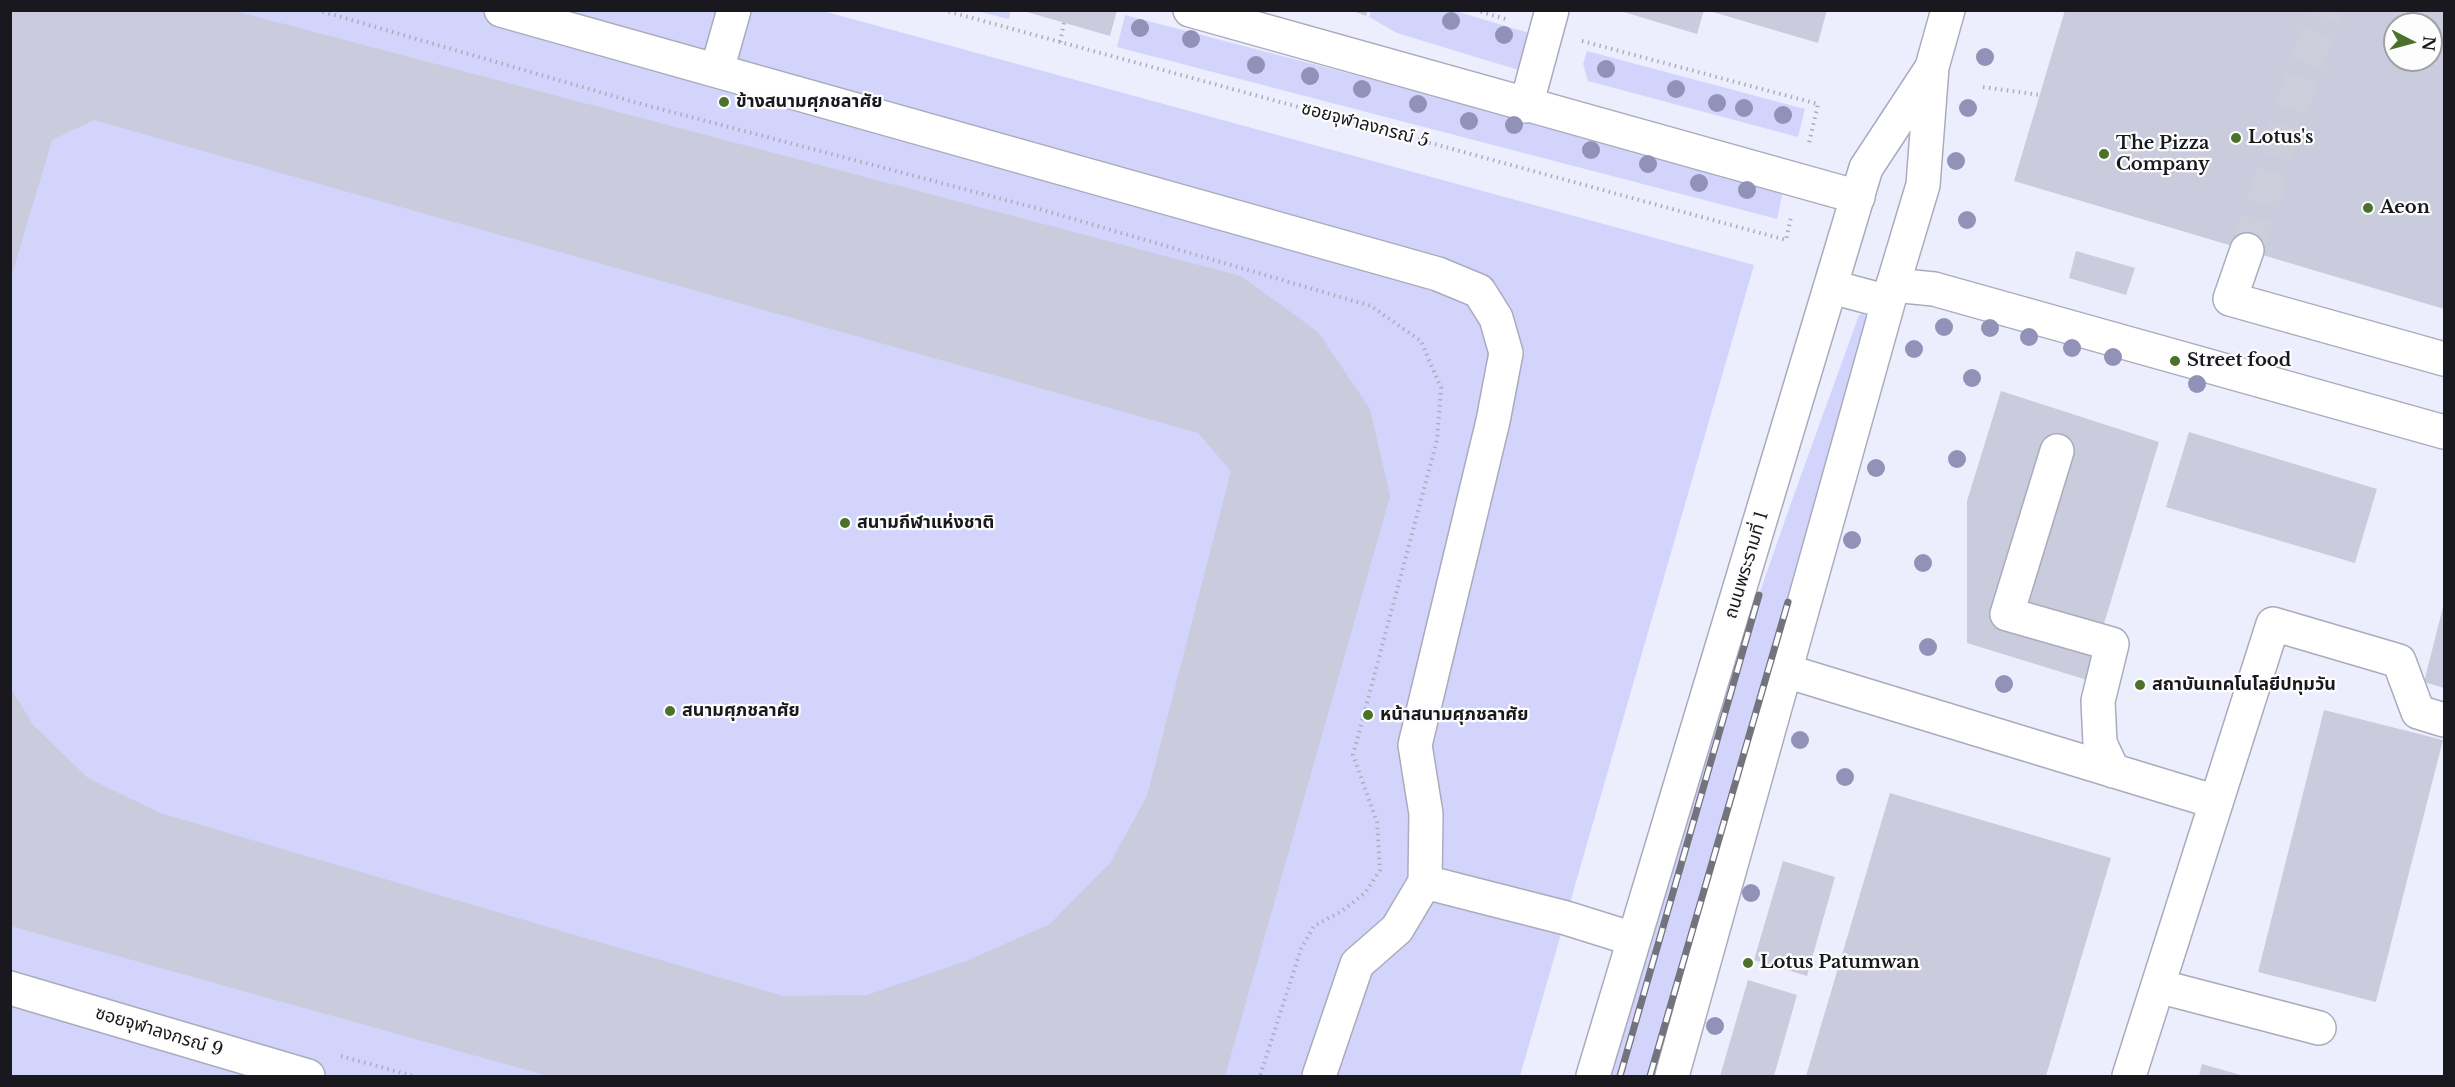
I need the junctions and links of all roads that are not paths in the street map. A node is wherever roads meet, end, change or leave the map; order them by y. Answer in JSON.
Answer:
{"nodes":[{"id":1,"x":501,"y":10,"type":"edge"},
{"id":2,"x":734,"y":10,"type":"edge"},
{"id":3,"x":1190,"y":10,"type":"edge"},
{"id":4,"x":1948,"y":10,"type":"edge"},
{"id":5,"x":1549,"y":21,"type":"edge"},
{"id":6,"x":1932,"y":67,"type":"junction"},
{"id":7,"x":717,"y":70,"type":"junction"},
{"id":8,"x":1526,"y":106,"type":"junction"},
{"id":9,"x":1858,"y":197,"type":"junction"},
{"id":10,"x":2247,"y":250,"type":"tunnel mouth"},
{"id":11,"x":1832,"y":287,"type":"junction"},
{"id":12,"x":1890,"y":294,"type":"junction"},
{"id":13,"x":2445,"y":359,"type":"edge"},
{"id":14,"x":2445,"y":432,"type":"edge"},
{"id":15,"x":2057,"y":451,"type":"dead end"},
{"id":16,"x":1786,"y":671,"type":"junction"},
{"id":17,"x":2445,"y":720,"type":"edge"},
{"id":18,"x":2113,"y":771,"type":"junction"},
{"id":19,"x":2216,"y":802,"type":"junction"},
{"id":20,"x":1425,"y":882,"type":"junction"},
{"id":21,"x":1633,"y":939,"type":"junction"},
{"id":22,"x":2158,"y":986,"type":"junction"},
{"id":23,"x":10,"y":988,"type":"edge"},
{"id":24,"x":2319,"y":1028,"type":"dead end"},
{"id":25,"x":308,"y":1077,"type":"edge"},
{"id":26,"x":1319,"y":1077,"type":"edge"},
{"id":27,"x":1593,"y":1077,"type":"edge"},
{"id":28,"x":1672,"y":1077,"type":"edge"},
{"id":29,"x":2129,"y":1077,"type":"edge"}],
"edges":[{"from":1,"to":7,"type":"street"},
{"from":2,"to":7,"type":"street"},
{"from":3,"to":8,"type":"street"},
{"from":4,"to":6,"type":"street","name":"ถนนพระรามที่ 1"},
{"from":5,"to":8,"type":"street"},
{"from":6,"to":9,"type":"street","name":"ถนนพระรามที่ 1"},
{"from":6,"to":12,"type":"street","name":"ถนนพระรามที่ 1"},
{"from":7,"to":20,"type":"street"},
{"from":8,"to":9,"type":"street"},
{"from":9,"to":11,"type":"street","name":"ถนนพระรามที่ 1"},
{"from":10,"to":13,"type":"street"},
{"from":11,"to":12,"type":"street"},
{"from":11,"to":21,"type":"street","name":"ถนนพระรามที่ 1"},
{"from":12,"to":14,"type":"street"},
{"from":12,"to":16,"type":"street","name":"ถนนพระรามที่ 1"},
{"from":15,"to":18,"type":"street"},
{"from":16,"to":18,"type":"street"},
{"from":16,"to":28,"type":"street","name":"ถนนพระรามที่ 1"},
{"from":17,"to":19,"type":"street"},
{"from":18,"to":19,"type":"street"},
{"from":19,"to":22,"type":"street"},
{"from":20,"to":21,"type":"street"},
{"from":20,"to":26,"type":"street"},
{"from":21,"to":27,"type":"street","name":"ถนนพระรามที่ 1"},
{"from":22,"to":24,"type":"street"},
{"from":22,"to":29,"type":"street"},
{"from":23,"to":25,"type":"street","name":"ซอยจุฬาลงกรณ์ 9"}]}
